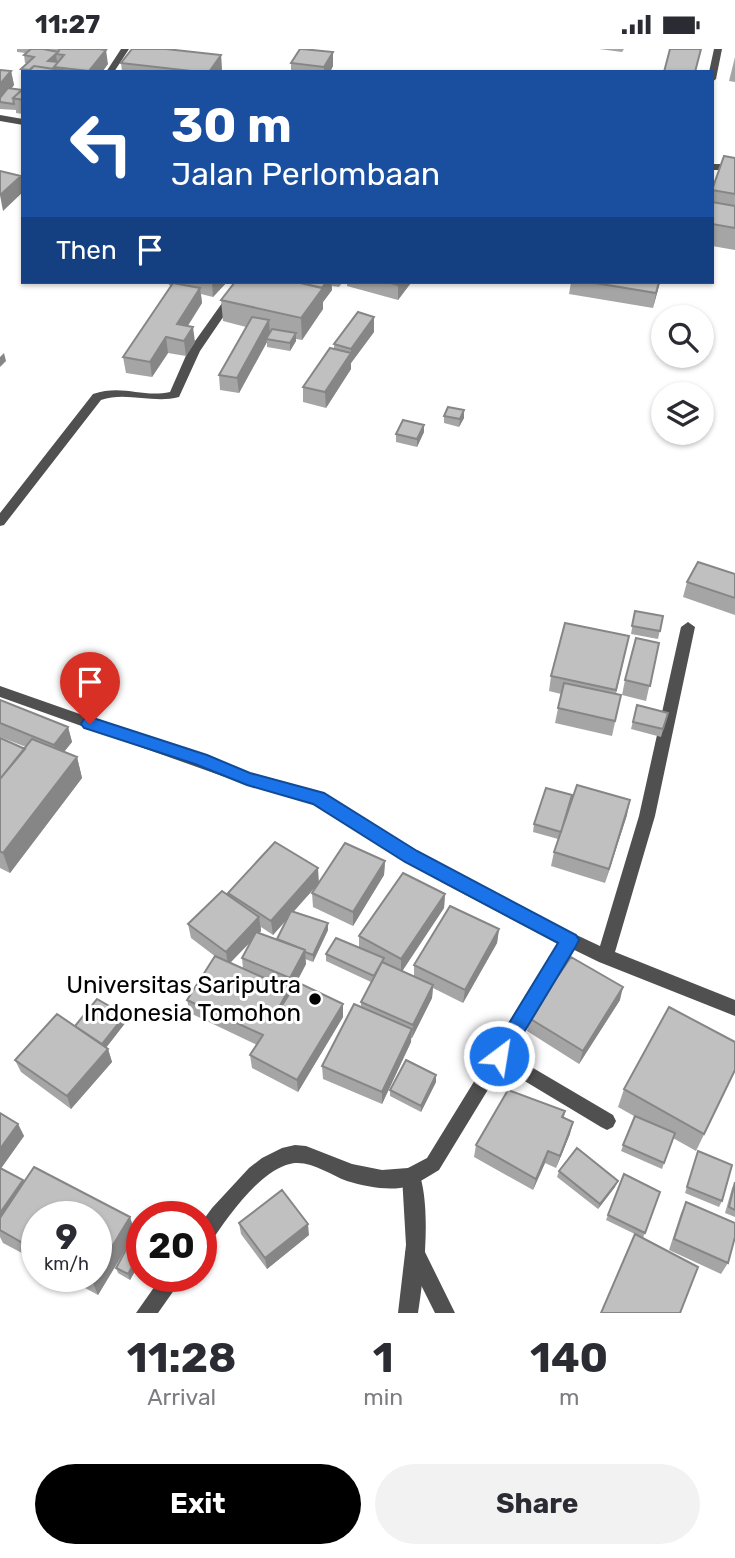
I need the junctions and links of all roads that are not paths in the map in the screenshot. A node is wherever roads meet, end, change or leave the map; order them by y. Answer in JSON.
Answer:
{"nodes":[{"id":1,"x":125,"y":49,"type":"edge"},
{"id":2,"x":718,"y":49,"type":"edge"},
{"id":3,"x":111,"y":70,"type":"edge"},
{"id":4,"x":714,"y":70,"type":"edge"},
{"id":5,"x":0,"y":118,"type":"edge"},
{"id":6,"x":21,"y":122,"type":"edge"},
{"id":7,"x":714,"y":167,"type":"edge"},
{"id":8,"x":735,"y":167,"type":"edge"},
{"id":9,"x":241,"y":284,"type":"edge"},
{"id":10,"x":0,"y":522,"type":"edge"},
{"id":11,"x":688,"y":627,"type":"dead end"},
{"id":12,"x":0,"y":691,"type":"edge"},
{"id":13,"x":570,"y":940,"type":"junction"},
{"id":14,"x":605,"y":957,"type":"junction"},
{"id":15,"x":735,"y":1008,"type":"edge"},
{"id":16,"x":499,"y":1056,"type":"junction"},
{"id":17,"x":607,"y":1121,"type":"dead end"},
{"id":18,"x":411,"y":1176,"type":"junction"},
{"id":19,"x":217,"y":1220,"type":"edge"},
{"id":20,"x":415,"y":1252,"type":"junction"},
{"id":21,"x":162,"y":1292,"type":"edge"},
{"id":22,"x":146,"y":1313,"type":"edge"},
{"id":23,"x":408,"y":1313,"type":"edge"},
{"id":24,"x":445,"y":1313,"type":"edge"}],
"edges":[{"from":1,"to":3,"type":"street"},
{"from":2,"to":4,"type":"street"},
{"from":5,"to":6,"type":"street"},
{"from":7,"to":8,"type":"street"},
{"from":9,"to":10,"type":"street"},
{"from":11,"to":14,"type":"street"},
{"from":12,"to":13,"type":"street"},
{"from":13,"to":14,"type":"street"},
{"from":13,"to":16,"type":"street"},
{"from":14,"to":15,"type":"street"},
{"from":16,"to":17,"type":"street"},
{"from":16,"to":18,"type":"street"},
{"from":18,"to":19,"type":"street"},
{"from":18,"to":20,"type":"street"},
{"from":20,"to":23,"type":"street"},
{"from":20,"to":24,"type":"street"},
{"from":21,"to":22,"type":"street"}]}
